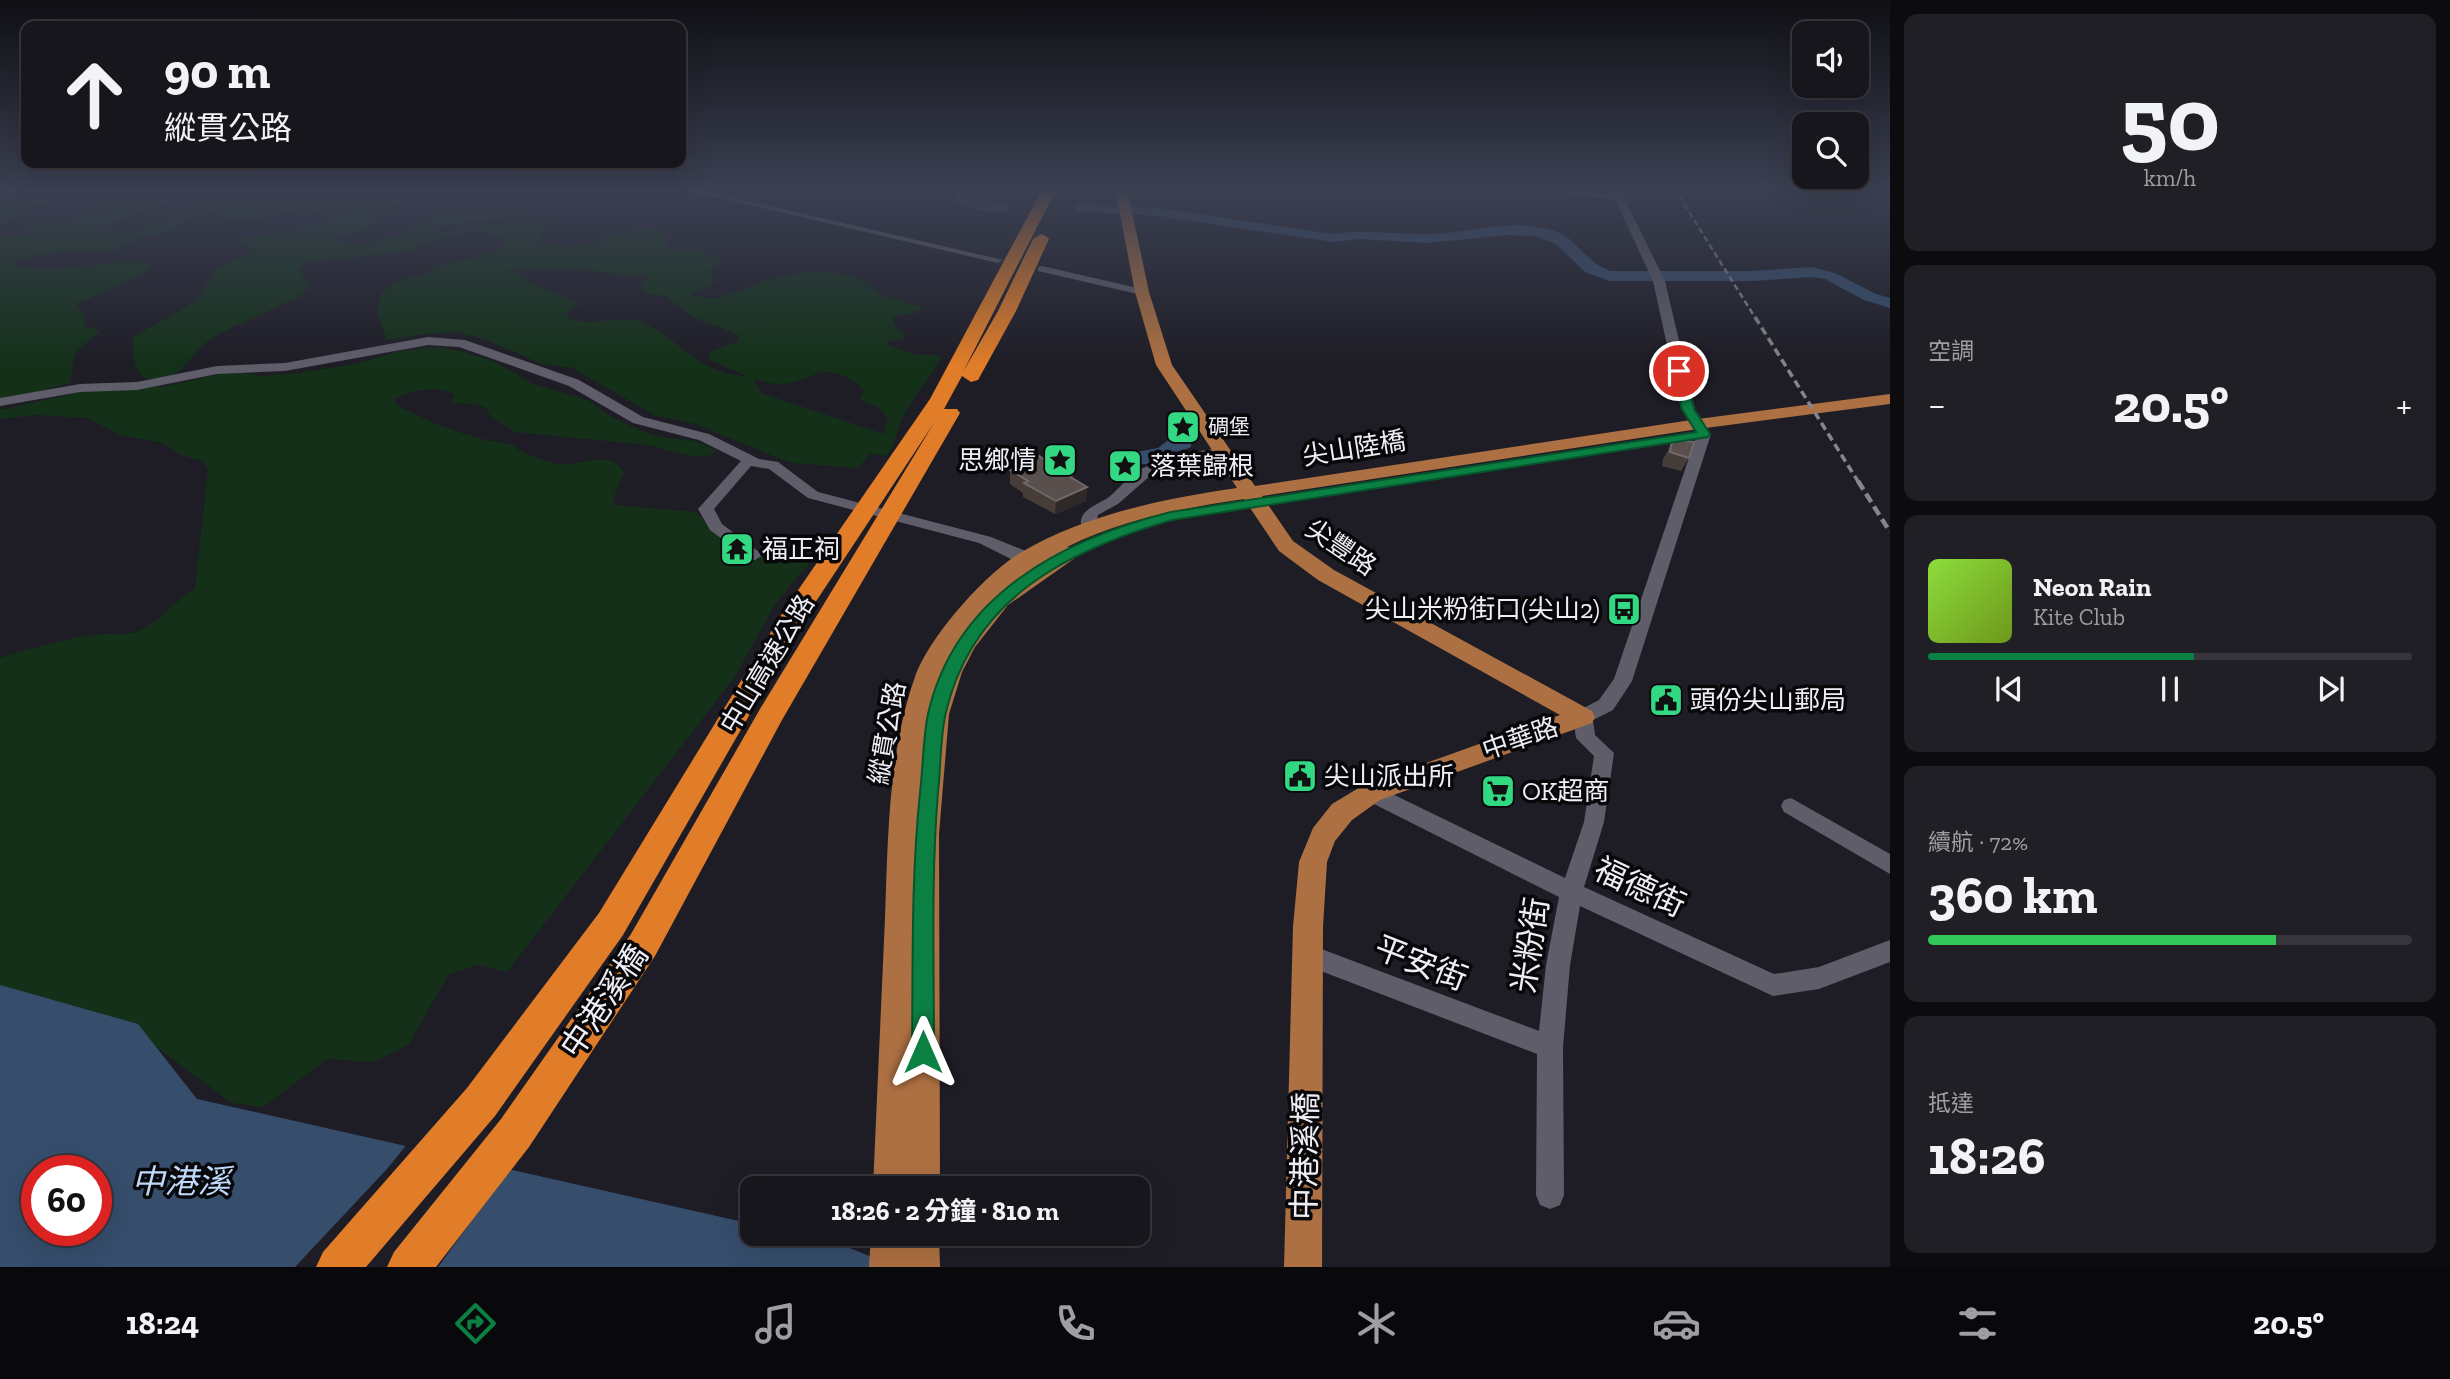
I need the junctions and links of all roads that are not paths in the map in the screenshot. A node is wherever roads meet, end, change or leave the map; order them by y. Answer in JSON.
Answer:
{"nodes":[{"id":1,"x":942,"y":247,"type":"edge"},
{"id":2,"x":1019,"y":247,"type":"edge"},
{"id":3,"x":1038,"y":247,"type":"edge"},
{"id":4,"x":1133,"y":247,"type":"edge"},
{"id":5,"x":1643,"y":247,"type":"edge"},
{"id":6,"x":998,"y":260,"type":"dead end"},
{"id":7,"x":1042,"y":269,"type":"dead end"},
{"id":8,"x":1142,"y":292,"type":"junction"},
{"id":9,"x":1890,"y":399,"type":"edge"},
{"id":10,"x":0,"y":402,"type":"edge"},
{"id":11,"x":1890,"y":409,"type":"edge"},
{"id":12,"x":1840,"y":411,"type":"junction"},
{"id":13,"x":1701,"y":429,"type":"junction"},
{"id":14,"x":1223,"y":452,"type":"junction"},
{"id":15,"x":749,"y":460,"type":"junction"},
{"id":16,"x":1089,"y":528,"type":"junction"},
{"id":17,"x":755,"y":555,"type":"dead end"},
{"id":18,"x":1035,"y":563,"type":"junction"},
{"id":19,"x":770,"y":716,"type":"joint"},
{"id":20,"x":1583,"y":717,"type":"junction"},
{"id":21,"x":1371,"y":793,"type":"junction"},
{"id":22,"x":1791,"y":806,"type":"dead end"},
{"id":23,"x":914,"y":828,"type":"junction"},
{"id":24,"x":1890,"y":865,"type":"edge"},
{"id":25,"x":1571,"y":892,"type":"junction"},
{"id":26,"x":611,"y":925,"type":"joint"},
{"id":27,"x":643,"y":945,"type":"joint"},
{"id":28,"x":1890,"y":951,"type":"edge"},
{"id":29,"x":1308,"y":955,"type":"junction"},
{"id":30,"x":1307,"y":1045,"type":"joint"},
{"id":31,"x":1550,"y":1047,"type":"junction"},
{"id":32,"x":892,"y":1176,"type":"edge"},
{"id":33,"x":922,"y":1176,"type":"edge"},
{"id":34,"x":1550,"y":1195,"type":"dead end"},
{"id":35,"x":889,"y":1246,"type":"edge"},
{"id":36,"x":921,"y":1246,"type":"edge"},
{"id":37,"x":338,"y":1267,"type":"edge"},
{"id":38,"x":409,"y":1267,"type":"edge"},
{"id":39,"x":888,"y":1267,"type":"edge"},
{"id":40,"x":921,"y":1267,"type":"edge"},
{"id":41,"x":1303,"y":1267,"type":"edge"}],
"edges":[{"from":1,"to":6,"type":"street"},
{"from":2,"to":26,"type":"highway","name":"中山高速公路"},
{"from":3,"to":19,"type":"highway","name":"中山高速公路"},
{"from":4,"to":8,"type":"main road","name":"尖豐路"},
{"from":5,"to":13,"type":"street"},
{"from":7,"to":8,"type":"street"},
{"from":8,"to":14,"type":"main road","name":"尖豐路"},
{"from":9,"to":12,"type":"main road"},
{"from":10,"to":15,"type":"street"},
{"from":11,"to":12,"type":"main road"},
{"from":12,"to":13,"type":"main road"},
{"from":13,"to":16,"type":"main road","name":"尖山陸橋"},
{"from":13,"to":18,"type":"main road","name":"尖山陸橋"},
{"from":13,"to":20,"type":"street","name":"中華路"},
{"from":14,"to":16,"type":"street"},
{"from":14,"to":20,"type":"main road","name":"尖豐路"},
{"from":15,"to":17,"type":"street"},
{"from":15,"to":18,"type":"street"},
{"from":16,"to":18,"type":"main road","name":"尖山陸橋"},
{"from":18,"to":23,"type":"main road","name":"縱貫公路"},
{"from":19,"to":27,"type":"highway","name":"中港溪橋"},
{"from":20,"to":21,"type":"main road","name":"中華路"},
{"from":20,"to":25,"type":"street","name":"米粉街"},
{"from":21,"to":25,"type":"street","name":"福德街"},
{"from":21,"to":29,"type":"main road","name":"中華路"},
{"from":22,"to":24,"type":"street"},
{"from":23,"to":32,"type":"main road"},
{"from":23,"to":33,"type":"main road"},
{"from":25,"to":28,"type":"street","name":"福德街"},
{"from":25,"to":31,"type":"street","name":"米粉街"},
{"from":26,"to":37,"type":"highway","name":"中港溪橋"},
{"from":27,"to":38,"type":"highway","name":"中港溪橋"},
{"from":29,"to":30,"type":"main road","name":"中華路"},
{"from":29,"to":31,"type":"street","name":"平安街"},
{"from":30,"to":41,"type":"main road","name":"中港溪橋"},
{"from":31,"to":34,"type":"street","name":"米粉街"},
{"from":35,"to":39,"type":"main road"},
{"from":36,"to":40,"type":"main road"}]}
